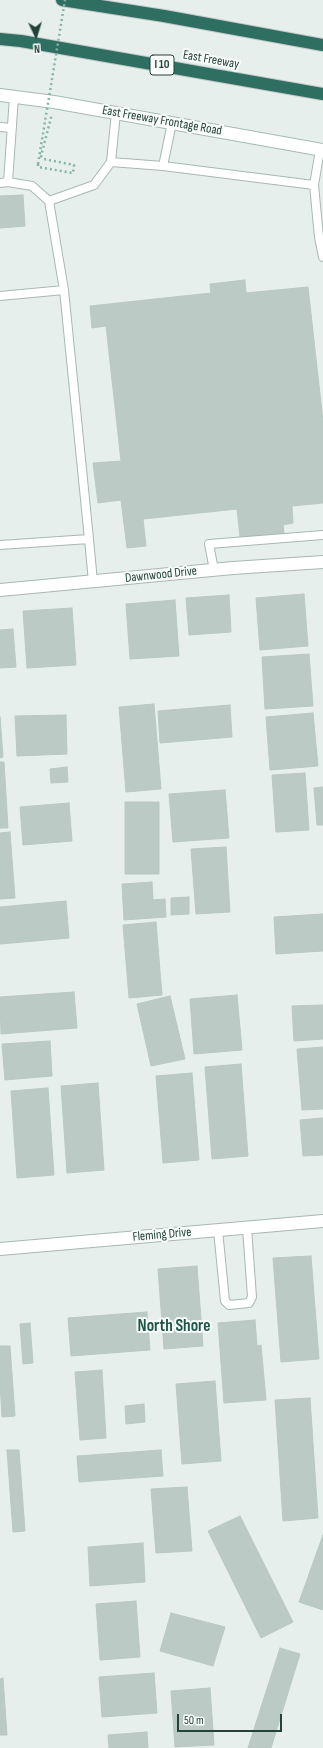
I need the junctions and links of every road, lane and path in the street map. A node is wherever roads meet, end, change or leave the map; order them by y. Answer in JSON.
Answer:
{"nodes":[{"id":1,"x":64,"y":0,"type":"edge"},
{"id":2,"x":0,"y":38,"type":"edge"},
{"id":3,"x":323,"y":45,"type":"edge"},
{"id":4,"x":323,"y":94,"type":"edge"},
{"id":5,"x":0,"y":95,"type":"edge"},
{"id":6,"x":14,"y":97,"type":"junction"},
{"id":7,"x":54,"y":102,"type":"junction"},
{"id":8,"x":116,"y":113,"type":"junction"},
{"id":9,"x":172,"y":123,"type":"junction"},
{"id":10,"x":0,"y":127,"type":"edge"},
{"id":11,"x":12,"y":128,"type":"junction"},
{"id":12,"x":322,"y":150,"type":"edge"},
{"id":13,"x":111,"y":162,"type":"junction"},
{"id":14,"x":163,"y":166,"type":"junction"},
{"id":15,"x":4,"y":183,"type":"edge"},
{"id":16,"x":314,"y":185,"type":"junction"},
{"id":17,"x":49,"y":201,"type":"junction"},
{"id":18,"x":321,"y":237,"type":"edge"},
{"id":19,"x":323,"y":257,"type":"edge"},
{"id":20,"x":64,"y":290,"type":"junction"},
{"id":21,"x":0,"y":296,"type":"edge"},
{"id":22,"x":323,"y":535,"type":"edge"},
{"id":23,"x":89,"y":539,"type":"junction"},
{"id":24,"x":0,"y":545,"type":"edge"},
{"id":25,"x":323,"y":562,"type":"edge"},
{"id":26,"x":214,"y":570,"type":"junction"},
{"id":27,"x":93,"y":582,"type":"junction"},
{"id":28,"x":0,"y":590,"type":"edge"},
{"id":29,"x":323,"y":1221,"type":"edge"},
{"id":30,"x":247,"y":1228,"type":"junction"},
{"id":31,"x":218,"y":1230,"type":"junction"},
{"id":32,"x":0,"y":1250,"type":"edge"}],
"edges":[{"from":1,"to":3,"type":"highway"},
{"from":1,"to":7,"type":"path","bridge":true},
{"from":2,"to":4,"type":"highway","name":"East Freeway","number":"I 10"},
{"from":5,"to":6,"type":"street","name":"East Freeway Frontage Road"},
{"from":6,"to":7,"type":"street","name":"East Freeway Frontage Road"},
{"from":6,"to":11,"type":"lane"},
{"from":7,"to":8,"type":"street","name":"East Freeway Frontage Road"},
{"from":8,"to":9,"type":"street","name":"East Freeway Frontage Road"},
{"from":8,"to":13,"type":"lane"},
{"from":9,"to":12,"type":"street","name":"East Freeway Frontage Road"},
{"from":9,"to":14,"type":"lane"},
{"from":10,"to":11,"type":"lane"},
{"from":11,"to":15,"type":"lane"},
{"from":12,"to":16,"type":"lane"},
{"from":13,"to":14,"type":"lane"},
{"from":13,"to":17,"type":"lane"},
{"from":14,"to":16,"type":"lane"},
{"from":15,"to":17,"type":"lane"},
{"from":16,"to":18,"type":"lane"},
{"from":17,"to":20,"type":"lane"},
{"from":18,"to":19,"type":"lane"},
{"from":20,"to":21,"type":"lane"},
{"from":20,"to":23,"type":"lane"},
{"from":22,"to":26,"type":"lane"},
{"from":23,"to":24,"type":"lane"},
{"from":23,"to":27,"type":"lane"},
{"from":25,"to":26,"type":"street","name":"Dawnwood Drive"},
{"from":26,"to":27,"type":"street","name":"Dawnwood Drive"},
{"from":27,"to":28,"type":"street","name":"Dawnwood Drive"},
{"from":29,"to":30,"type":"street","name":"Fleming Drive"},
{"from":30,"to":31,"type":"street","name":"Fleming Drive"},
{"from":30,"to":31,"type":"lane"},
{"from":31,"to":32,"type":"street","name":"Fleming Drive"}]}
